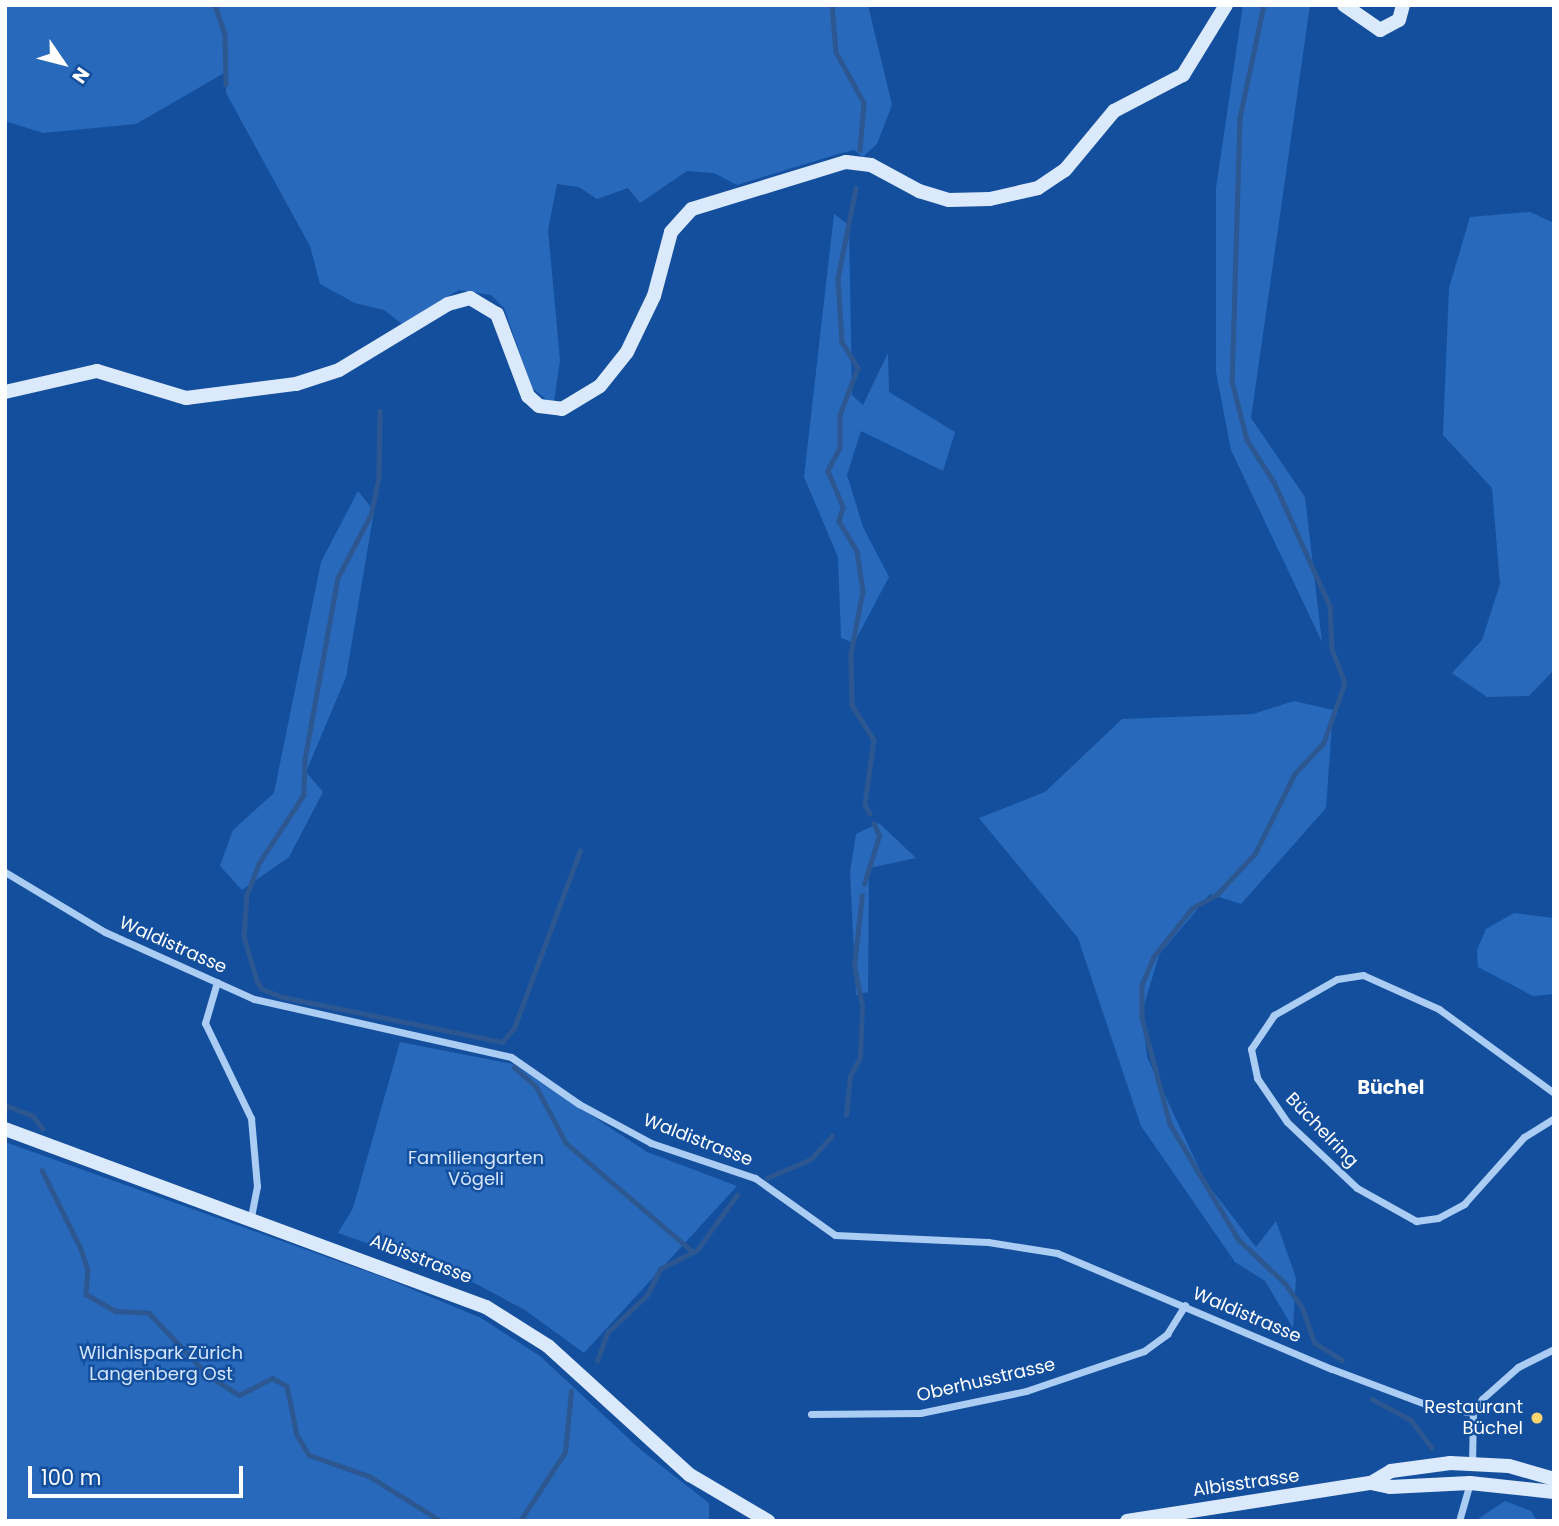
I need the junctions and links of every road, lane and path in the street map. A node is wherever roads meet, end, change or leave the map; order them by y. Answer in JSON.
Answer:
{"nodes":[{"id":1,"x":1226,"y":5,"type":"edge"},
{"id":2,"x":1345,"y":5,"type":"edge"},
{"id":3,"x":1403,"y":5,"type":"edge"},
{"id":4,"x":5,"y":392,"type":"edge"},
{"id":5,"x":5,"y":872,"type":"edge"},
{"id":6,"x":217,"y":982,"type":"junction"},
{"id":7,"x":1554,"y":1093,"type":"edge"},
{"id":8,"x":1554,"y":1118,"type":"edge"},
{"id":9,"x":5,"y":1129,"type":"edge"},
{"id":10,"x":251,"y":1217,"type":"junction"},
{"id":11,"x":1185,"y":1306,"type":"junction"},
{"id":12,"x":1554,"y":1349,"type":"edge"},
{"id":13,"x":1472,"y":1413,"type":"junction"},
{"id":14,"x":811,"y":1414,"type":"dead end"},
{"id":15,"x":1472,"y":1464,"type":"junction"},
{"id":16,"x":1554,"y":1479,"type":"edge"},
{"id":17,"x":1371,"y":1483,"type":"junction"},
{"id":18,"x":1470,"y":1483,"type":"junction"},
{"id":19,"x":1554,"y":1492,"type":"edge"},
{"id":20,"x":768,"y":1521,"type":"edge"},
{"id":21,"x":1127,"y":1521,"type":"edge"},
{"id":22,"x":1459,"y":1521,"type":"edge"}],
"edges":[{"from":1,"to":4,"type":"street"},
{"from":2,"to":3,"type":"street"},
{"from":5,"to":6,"type":"street","name":"Waldistrasse"},
{"from":6,"to":10,"type":"street"},
{"from":6,"to":11,"type":"street","name":"Waldistrasse"},
{"from":7,"to":8,"type":"street","name":"Büchelring"},
{"from":9,"to":10,"type":"street","name":"Albisstrasse"},
{"from":10,"to":20,"type":"street","name":"Albisstrasse"},
{"from":11,"to":13,"type":"street","name":"Waldistrasse"},
{"from":11,"to":14,"type":"street","name":"Oberhusstrasse"},
{"from":12,"to":13,"type":"street"},
{"from":13,"to":15,"type":"street"},
{"from":15,"to":16,"type":"street","name":"Albisstrasse"},
{"from":15,"to":17,"type":"street","name":"Albisstrasse"},
{"from":15,"to":18,"type":"street"},
{"from":17,"to":18,"type":"street","name":"Albisstrasse"},
{"from":17,"to":21,"type":"street","name":"Albisstrasse"},
{"from":18,"to":19,"type":"street","name":"Albisstrasse"},
{"from":18,"to":22,"type":"street"}]}
